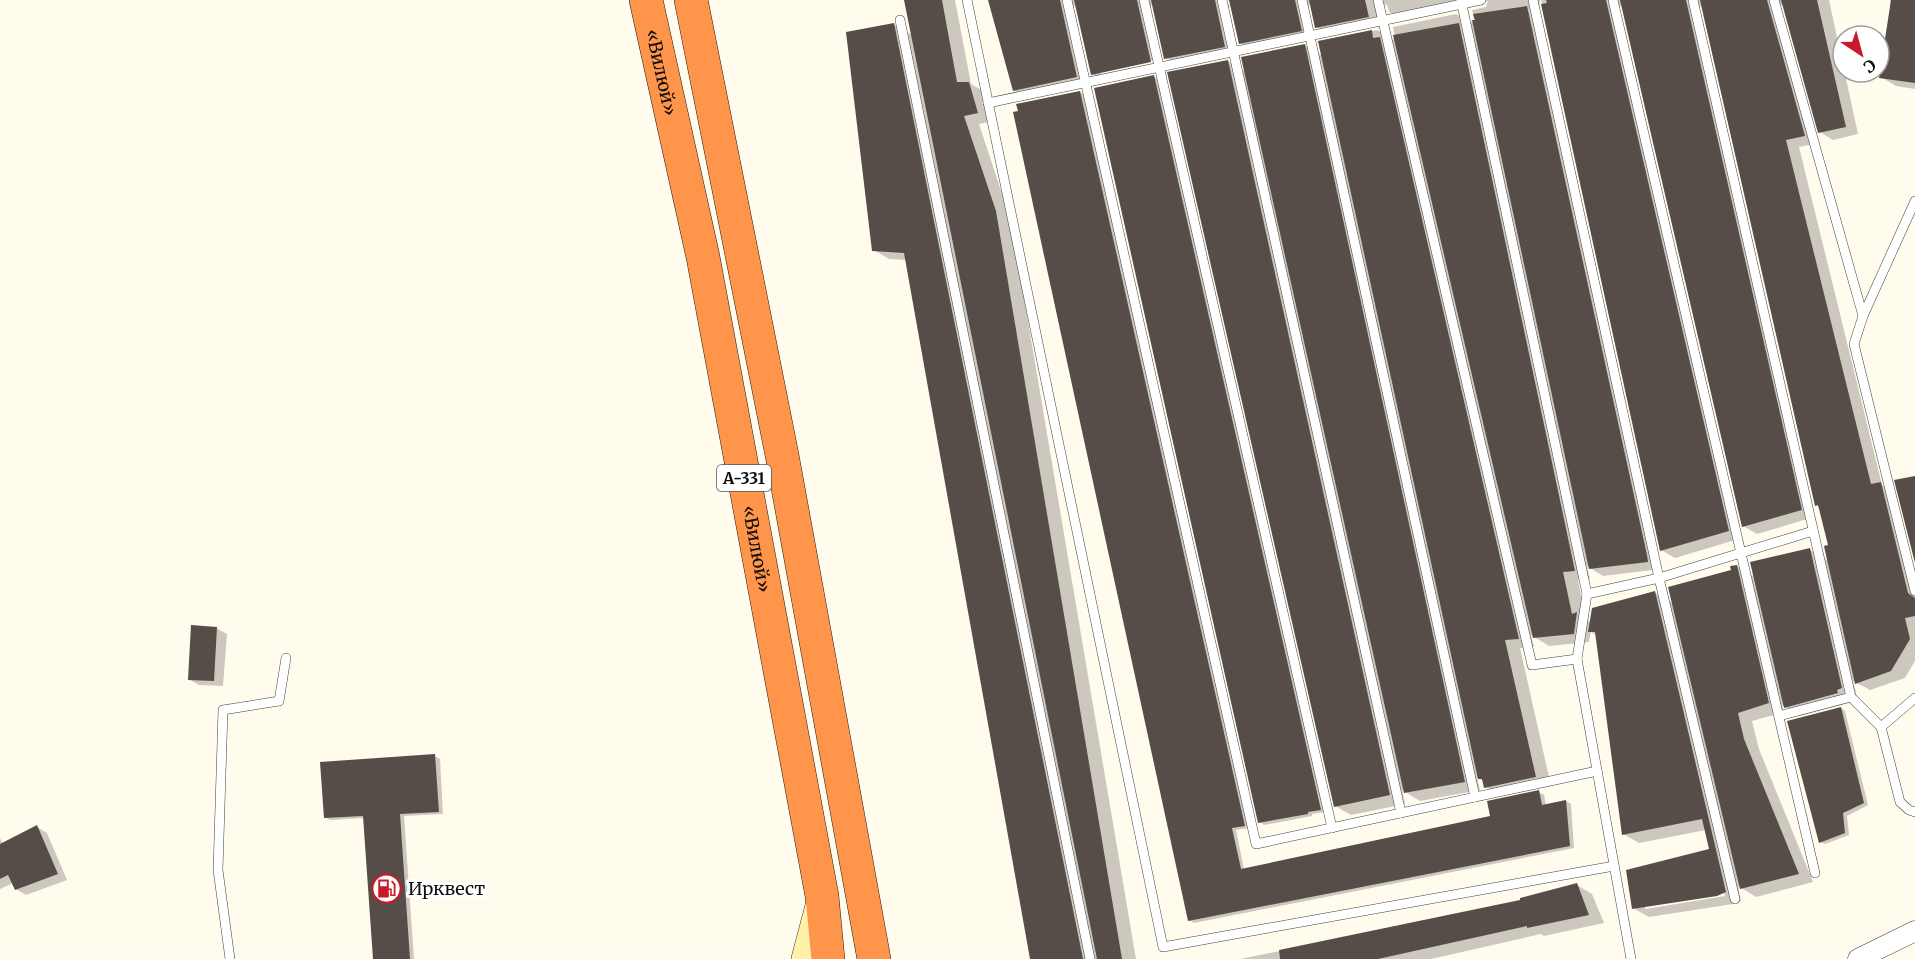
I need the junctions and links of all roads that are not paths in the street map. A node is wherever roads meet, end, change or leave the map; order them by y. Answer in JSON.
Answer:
{"nodes":[{"id":1,"x":646,"y":0,"type":"edge"},
{"id":2,"x":691,"y":0,"type":"edge"},
{"id":3,"x":967,"y":0,"type":"edge"},
{"id":4,"x":1067,"y":0,"type":"edge"},
{"id":5,"x":1144,"y":0,"type":"edge"},
{"id":6,"x":1222,"y":0,"type":"edge"},
{"id":7,"x":1302,"y":0,"type":"edge"},
{"id":8,"x":1378,"y":0,"type":"edge"},
{"id":9,"x":1481,"y":0,"type":"edge"},
{"id":10,"x":1533,"y":0,"type":"edge"},
{"id":11,"x":1613,"y":0,"type":"edge"},
{"id":12,"x":1693,"y":0,"type":"edge"},
{"id":13,"x":1774,"y":0,"type":"edge"},
{"id":14,"x":1461,"y":2,"type":"edge"},
{"id":15,"x":900,"y":20,"type":"dead end"},
{"id":16,"x":1382,"y":21,"type":"junction"},
{"id":17,"x":1310,"y":36,"type":"junction"},
{"id":18,"x":1234,"y":52,"type":"junction"},
{"id":19,"x":1160,"y":67,"type":"junction"},
{"id":20,"x":1086,"y":83,"type":"junction"},
{"id":21,"x":988,"y":103,"type":"junction"},
{"id":22,"x":1915,"y":201,"type":"edge"},
{"id":23,"x":1863,"y":316,"type":"junction"},
{"id":24,"x":1813,"y":531,"type":"junction"},
{"id":25,"x":1741,"y":553,"type":"junction"},
{"id":26,"x":1659,"y":578,"type":"junction"},
{"id":27,"x":1915,"y":591,"type":"edge"},
{"id":28,"x":1587,"y":594,"type":"junction"},
{"id":29,"x":286,"y":658,"type":"dead end"},
{"id":30,"x":1577,"y":659,"type":"junction"},
{"id":31,"x":1851,"y":697,"type":"junction"},
{"id":32,"x":1915,"y":698,"type":"edge"},
{"id":33,"x":1779,"y":716,"type":"junction"},
{"id":34,"x":1881,"y":726,"type":"junction"},
{"id":35,"x":1597,"y":771,"type":"junction"},
{"id":36,"x":1475,"y":797,"type":"junction"},
{"id":37,"x":1915,"y":812,"type":"edge"},
{"id":38,"x":1401,"y":813,"type":"junction"},
{"id":39,"x":1332,"y":828,"type":"junction"},
{"id":40,"x":1614,"y":866,"type":"junction"},
{"id":41,"x":1815,"y":873,"type":"dead end"},
{"id":42,"x":822,"y":896,"type":"junction"},
{"id":43,"x":1736,"y":899,"type":"dead end"},
{"id":44,"x":868,"y":921,"type":"junction"},
{"id":45,"x":1915,"y":931,"type":"edge"},
{"id":46,"x":230,"y":959,"type":"edge"},
{"id":47,"x":805,"y":959,"type":"edge"},
{"id":48,"x":828,"y":959,"type":"edge"},
{"id":49,"x":874,"y":959,"type":"edge"},
{"id":50,"x":885,"y":959,"type":"edge"},
{"id":51,"x":1090,"y":959,"type":"edge"},
{"id":52,"x":1630,"y":959,"type":"edge"},
{"id":53,"x":1858,"y":959,"type":"edge"}],
"edges":[{"from":1,"to":42,"type":"highway","name":"«Вилюй»","number":"А-331"},
{"from":2,"to":44,"type":"highway","number":"А-331"},
{"from":3,"to":21,"type":"lane"},
{"from":4,"to":20,"type":"lane"},
{"from":5,"to":19,"type":"lane"},
{"from":6,"to":18,"type":"lane"},
{"from":7,"to":17,"type":"lane"},
{"from":8,"to":16,"type":"lane"},
{"from":9,"to":14,"type":"lane"},
{"from":10,"to":26,"type":"lane"},
{"from":11,"to":25,"type":"lane"},
{"from":12,"to":24,"type":"lane"},
{"from":13,"to":23,"type":"lane"},
{"from":14,"to":16,"type":"lane"},
{"from":14,"to":28,"type":"lane"},
{"from":15,"to":51,"type":"lane"},
{"from":16,"to":17,"type":"lane"},
{"from":16,"to":30,"type":"lane"},
{"from":17,"to":18,"type":"lane"},
{"from":17,"to":36,"type":"lane"},
{"from":18,"to":19,"type":"lane"},
{"from":18,"to":38,"type":"lane"},
{"from":19,"to":20,"type":"lane"},
{"from":19,"to":39,"type":"lane"},
{"from":20,"to":21,"type":"lane"},
{"from":20,"to":39,"type":"lane"},
{"from":21,"to":40,"type":"lane"},
{"from":22,"to":23,"type":"lane"},
{"from":23,"to":27,"type":"lane"},
{"from":24,"to":25,"type":"lane"},
{"from":24,"to":31,"type":"lane"},
{"from":25,"to":26,"type":"lane"},
{"from":25,"to":33,"type":"lane"},
{"from":26,"to":28,"type":"lane"},
{"from":26,"to":43,"type":"lane"},
{"from":28,"to":30,"type":"lane"},
{"from":29,"to":46,"type":"lane"},
{"from":30,"to":35,"type":"lane"},
{"from":31,"to":33,"type":"lane"},
{"from":31,"to":34,"type":"lane"},
{"from":32,"to":34,"type":"lane"},
{"from":33,"to":41,"type":"lane"},
{"from":34,"to":37,"type":"lane"},
{"from":35,"to":36,"type":"lane"},
{"from":35,"to":40,"type":"lane"},
{"from":36,"to":38,"type":"lane"},
{"from":38,"to":39,"type":"lane"},
{"from":40,"to":52,"type":"lane"},
{"from":42,"to":47,"type":"main road"},
{"from":42,"to":48,"type":"highway","name":"«Вилюй»","number":"А-331"},
{"from":44,"to":49,"type":"highway","number":"А-331"},
{"from":44,"to":50,"type":"street"},
{"from":45,"to":53,"type":"street"}]}
